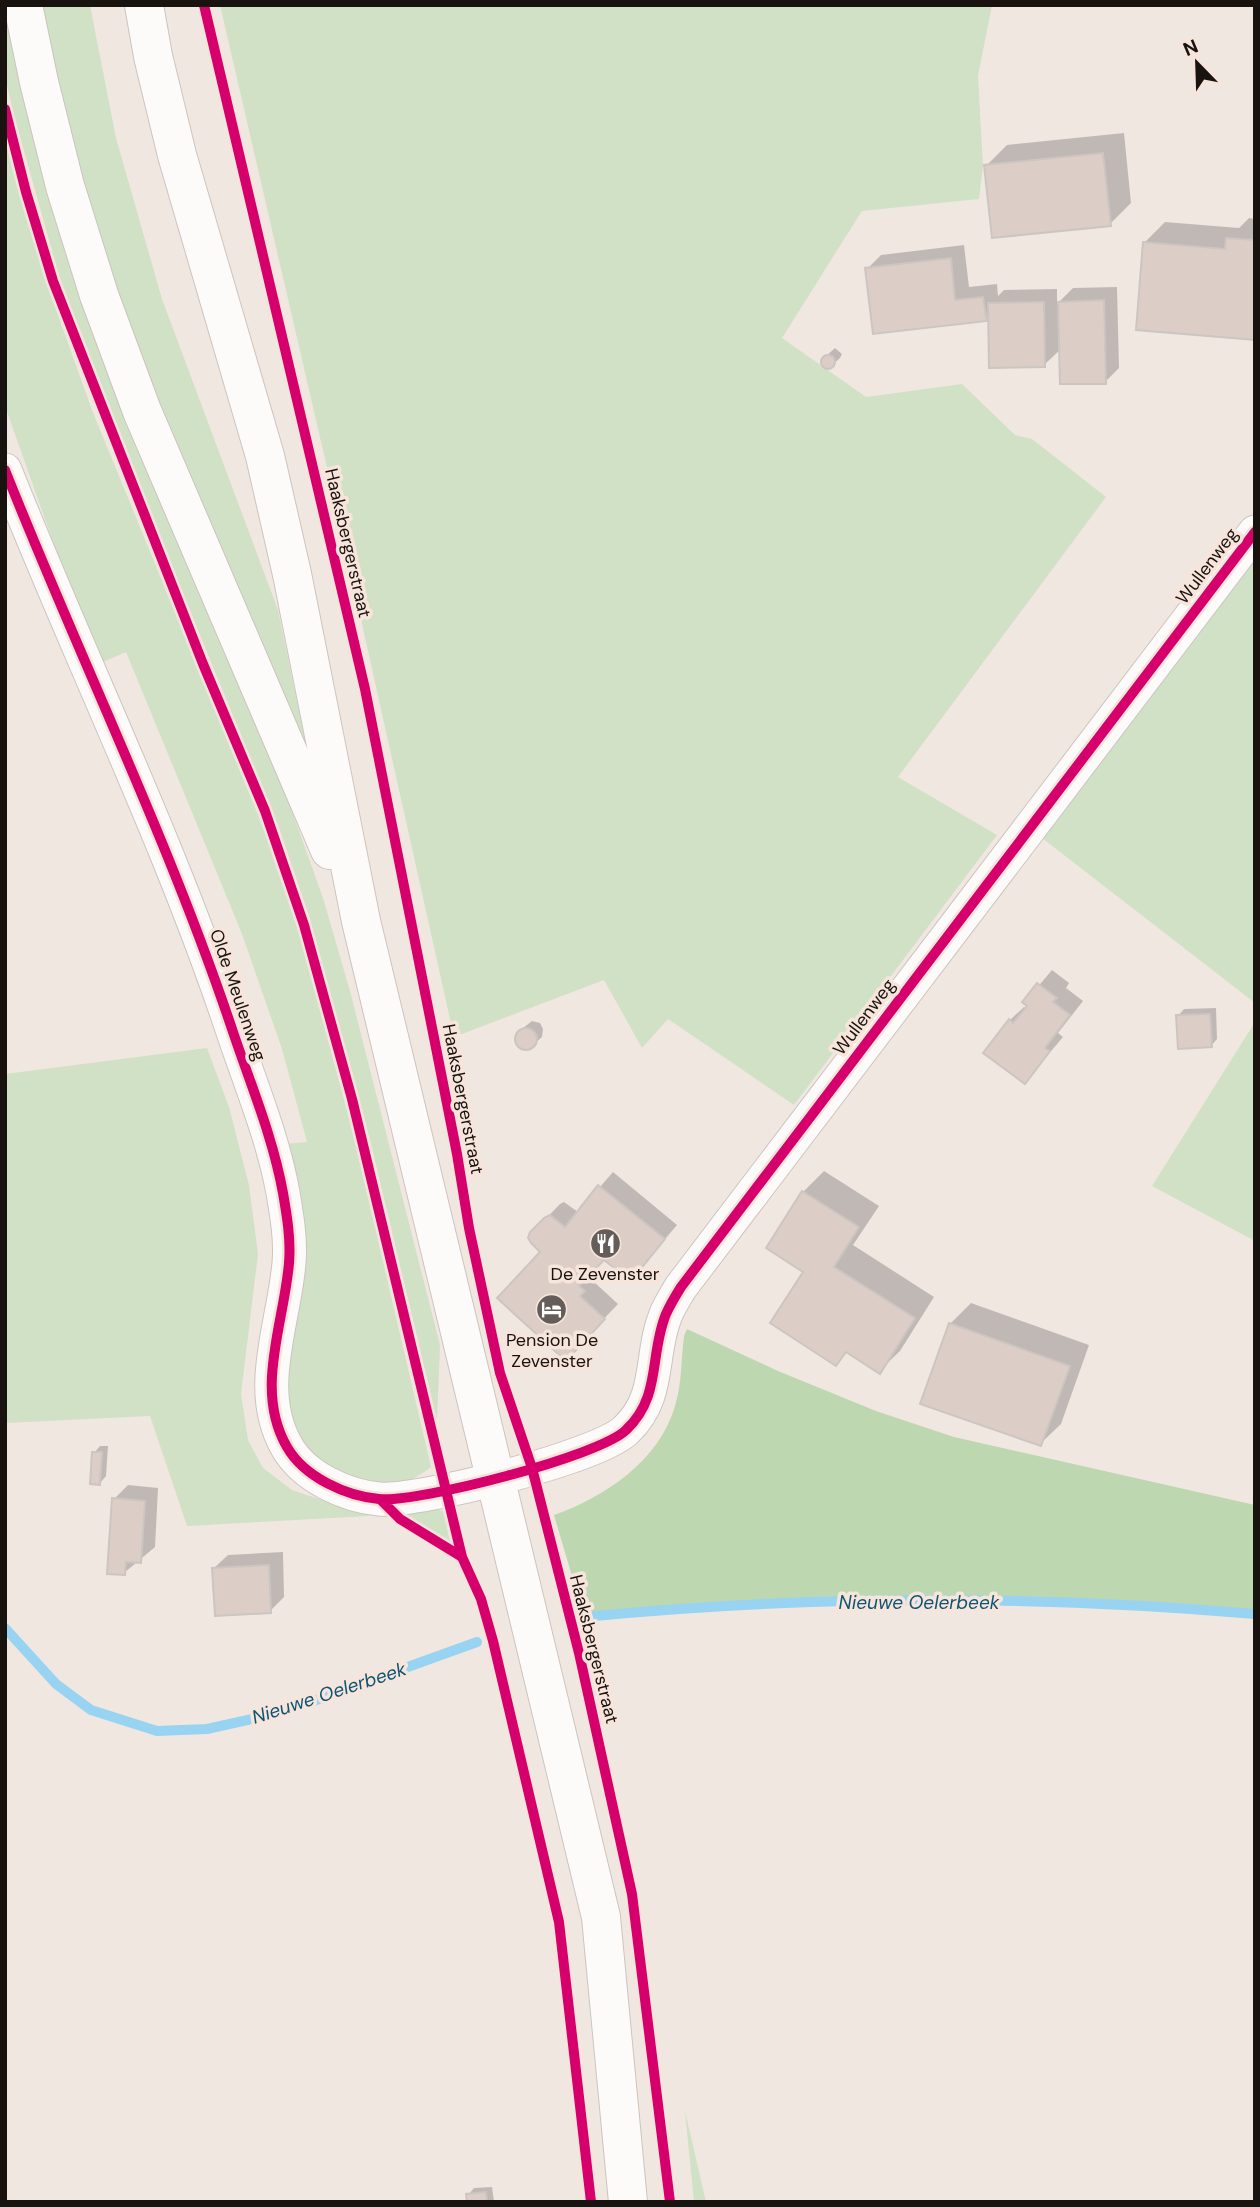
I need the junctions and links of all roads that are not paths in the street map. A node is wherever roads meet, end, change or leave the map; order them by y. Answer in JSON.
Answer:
{"nodes":[{"id":1,"x":23,"y":5,"type":"edge"},
{"id":2,"x":144,"y":5,"type":"edge"},
{"id":3,"x":5,"y":470,"type":"edge"},
{"id":4,"x":1255,"y":532,"type":"edge"},
{"id":5,"x":361,"y":921,"type":"junction"},
{"id":6,"x":495,"y":1479,"type":"junction"},
{"id":7,"x":628,"y":2202,"type":"edge"}],
"edges":[{"from":1,"to":5,"type":"main road"},
{"from":2,"to":5,"type":"main road"},
{"from":3,"to":6,"type":"street","name":"Olde Meulenweg"},
{"from":4,"to":6,"type":"street","name":"Wullenweg"},
{"from":5,"to":6,"type":"main road"},
{"from":6,"to":7,"type":"main road"}]}
